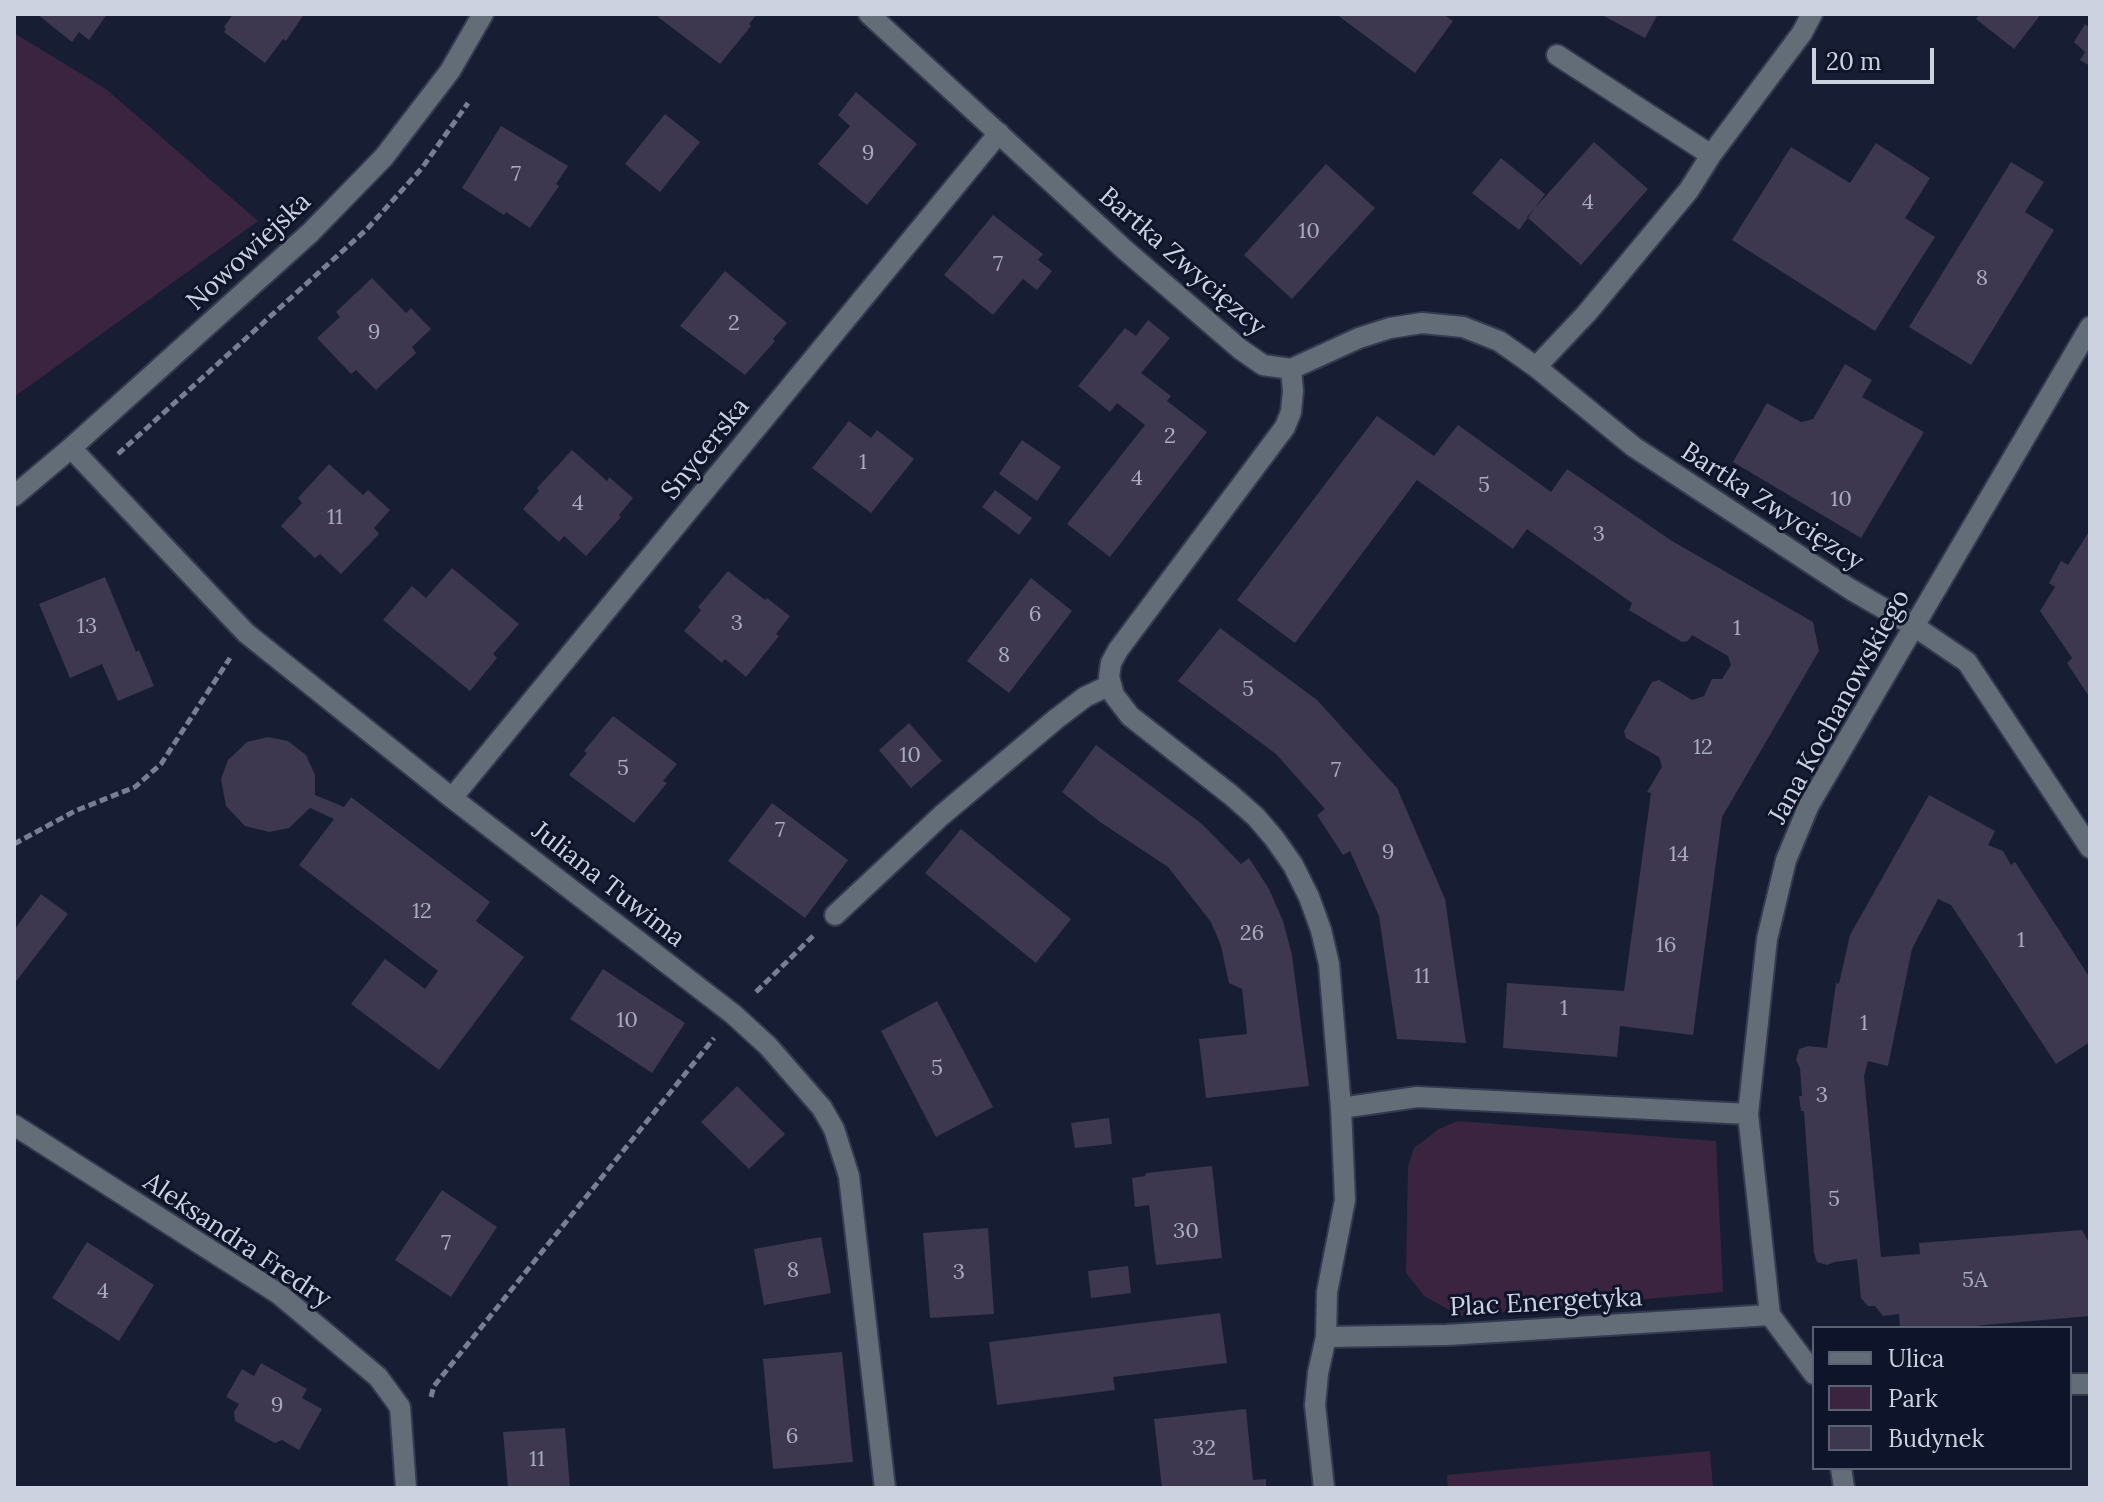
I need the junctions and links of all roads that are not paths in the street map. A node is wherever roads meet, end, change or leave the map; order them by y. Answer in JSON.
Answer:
{"nodes":[{"id":1,"x":869,"y":14,"type":"edge"},
{"id":2,"x":1812,"y":14,"type":"edge"},
{"id":3,"x":478,"y":16,"type":"edge"},
{"id":4,"x":1557,"y":55,"type":"dead end"},
{"id":5,"x":999,"y":133,"type":"junction"},
{"id":6,"x":1711,"y":155,"type":"junction"},
{"id":7,"x":2090,"y":327,"type":"edge"},
{"id":8,"x":1536,"y":367,"type":"junction"},
{"id":9,"x":1291,"y":369,"type":"junction"},
{"id":10,"x":71,"y":448,"type":"junction"},
{"id":11,"x":14,"y":496,"type":"edge"},
{"id":12,"x":1914,"y":626,"type":"junction"},
{"id":13,"x":1110,"y":685,"type":"junction"},
{"id":14,"x":452,"y":798,"type":"junction"},
{"id":15,"x":2090,"y":848,"type":"edge"},
{"id":16,"x":835,"y":915,"type":"road end"},
{"id":17,"x":1341,"y":1108,"type":"junction"},
{"id":18,"x":1748,"y":1114,"type":"junction"},
{"id":19,"x":14,"y":1125,"type":"edge"},
{"id":20,"x":1770,"y":1315,"type":"junction"},
{"id":21,"x":1326,"y":1337,"type":"junction"},
{"id":22,"x":1812,"y":1371,"type":"edge"},
{"id":23,"x":401,"y":1483,"type":"edge"},
{"id":24,"x":885,"y":1488,"type":"edge"},
{"id":25,"x":1324,"y":1488,"type":"edge"}],
"edges":[{"from":1,"to":5,"type":"street","name":"Bartka Zwycięzcy"},
{"from":2,"to":6,"type":"street"},
{"from":3,"to":10,"type":"street","name":"Nowowiejska"},
{"from":4,"to":6,"type":"street"},
{"from":5,"to":9,"type":"street","name":"Bartka Zwycięzcy"},
{"from":5,"to":14,"type":"street","name":"Snycerska"},
{"from":6,"to":8,"type":"street"},
{"from":7,"to":12,"type":"street","name":"Jana Kochanowskiego"},
{"from":8,"to":9,"type":"street","name":"Bartka Zwycięzcy"},
{"from":8,"to":12,"type":"street","name":"Bartka Zwycięzcy"},
{"from":9,"to":13,"type":"street"},
{"from":10,"to":11,"type":"street","name":"Nowowiejska"},
{"from":10,"to":14,"type":"street","name":"Juliana Tuwima"},
{"from":12,"to":15,"type":"street","name":"Bartka Zwycięzcy"},
{"from":12,"to":18,"type":"street","name":"Jana Kochanowskiego"},
{"from":13,"to":16,"type":"street"},
{"from":13,"to":17,"type":"street"},
{"from":14,"to":24,"type":"street","name":"Juliana Tuwima"},
{"from":17,"to":18,"type":"street"},
{"from":17,"to":21,"type":"street"},
{"from":18,"to":20,"type":"street","name":"Jana Kochanowskiego"},
{"from":19,"to":23,"type":"street","name":"Aleksandra Fredry"},
{"from":20,"to":21,"type":"street","name":"Plac Energetyka"},
{"from":20,"to":22,"type":"street"},
{"from":21,"to":25,"type":"street"}]}
